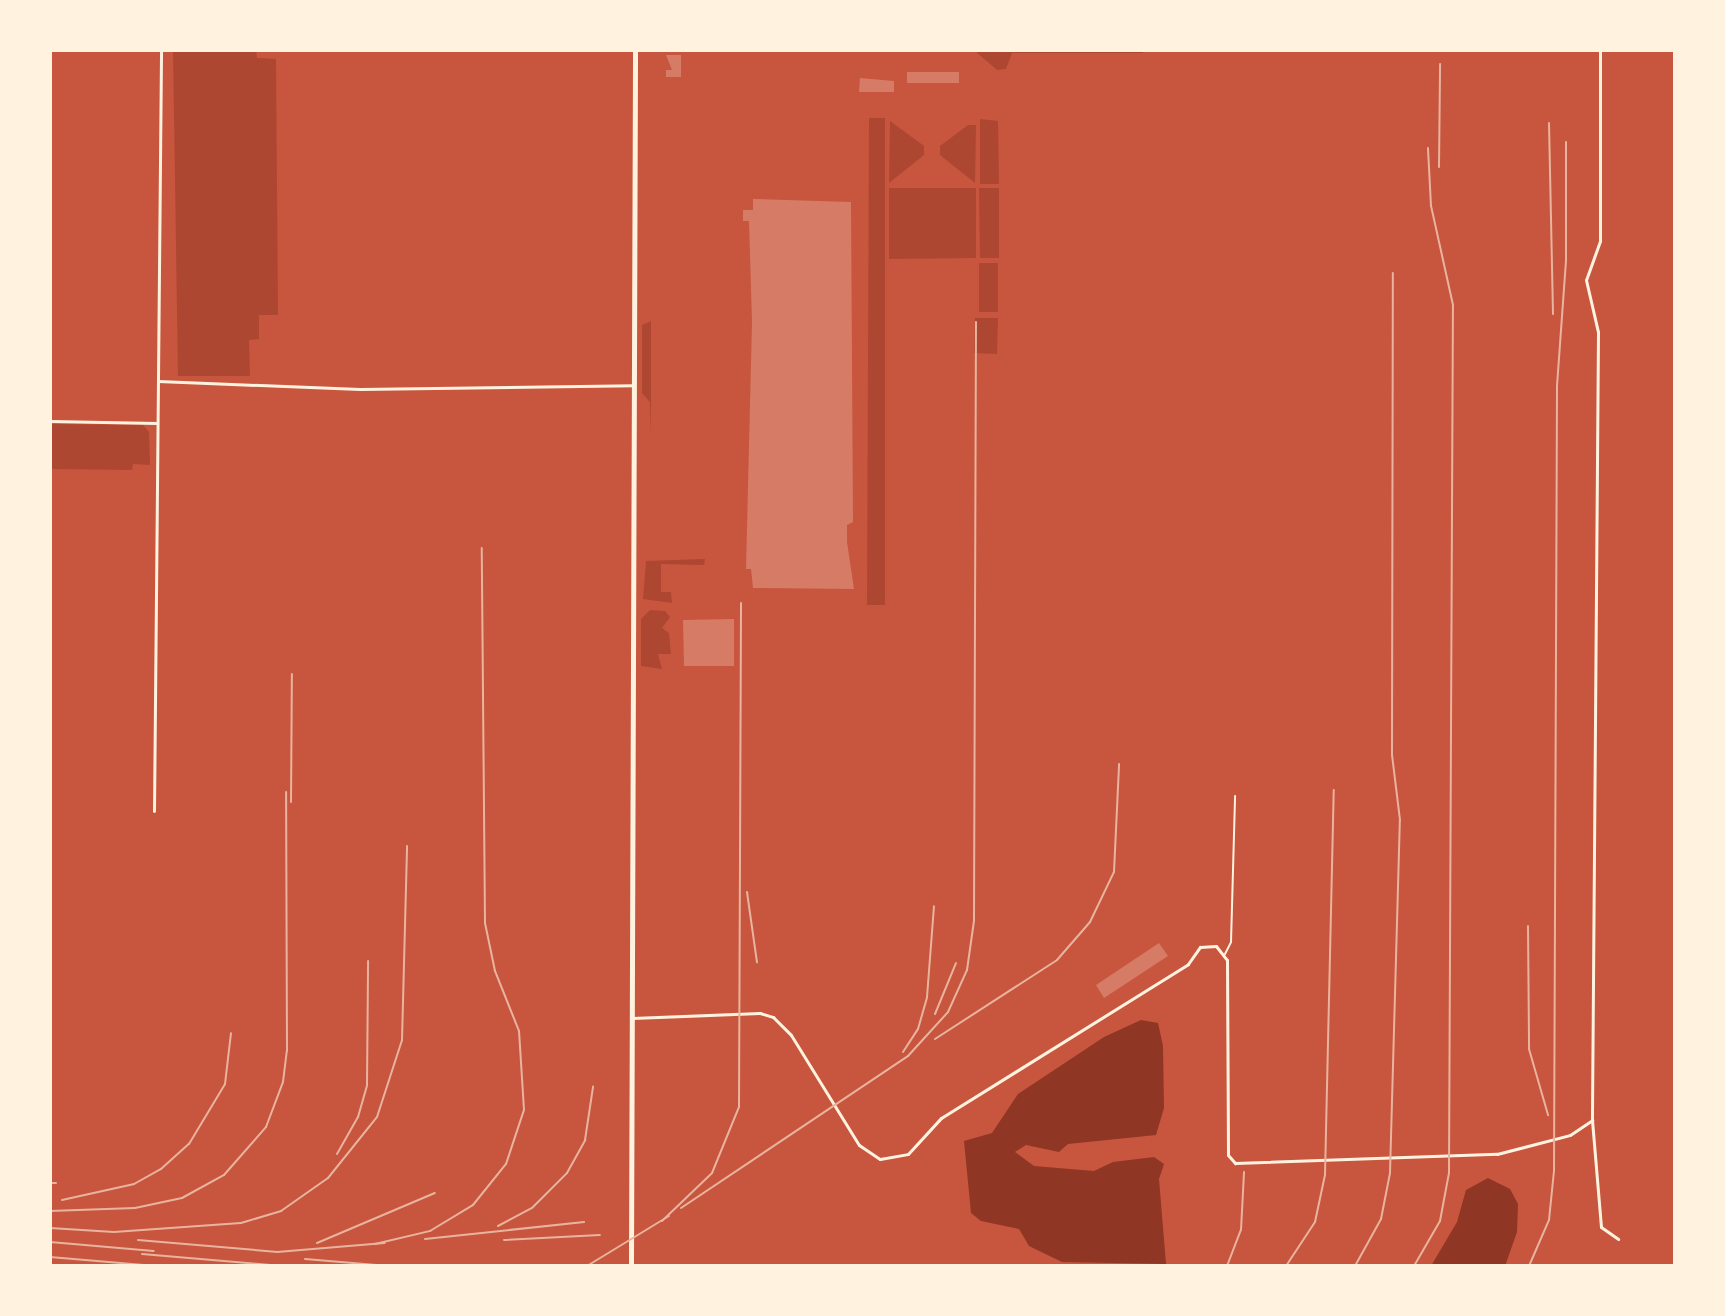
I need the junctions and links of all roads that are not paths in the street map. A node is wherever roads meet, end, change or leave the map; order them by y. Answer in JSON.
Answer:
{"nodes":[{"id":1,"x":161,"y":50,"type":"edge"},
{"id":2,"x":635,"y":50,"type":"edge"},
{"id":3,"x":1600,"y":50,"type":"edge"},
{"id":4,"x":158,"y":381,"type":"junction"},
{"id":5,"x":635,"y":385,"type":"junction"},
{"id":6,"x":50,"y":421,"type":"edge"},
{"id":7,"x":157,"y":423,"type":"junction"},
{"id":8,"x":1235,"y":796,"type":"dead end"},
{"id":9,"x":154,"y":811,"type":"dead end"},
{"id":10,"x":1225,"y":955,"type":"junction"},
{"id":11,"x":632,"y":1018,"type":"junction"},
{"id":12,"x":1592,"y":1120,"type":"junction"},
{"id":13,"x":1618,"y":1239,"type":"dead end"},
{"id":14,"x":631,"y":1266,"type":"edge"}],
"edges":[{"from":1,"to":4,"type":"street"},
{"from":2,"to":5,"type":"main road"},
{"from":3,"to":12,"type":"street"},
{"from":4,"to":5,"type":"street"},
{"from":4,"to":7,"type":"street"},
{"from":5,"to":11,"type":"main road"},
{"from":6,"to":7,"type":"street"},
{"from":7,"to":9,"type":"street"},
{"from":8,"to":10,"type":"lane"},
{"from":10,"to":11,"type":"street"},
{"from":10,"to":12,"type":"street"},
{"from":11,"to":14,"type":"main road"},
{"from":12,"to":13,"type":"street"}]}
